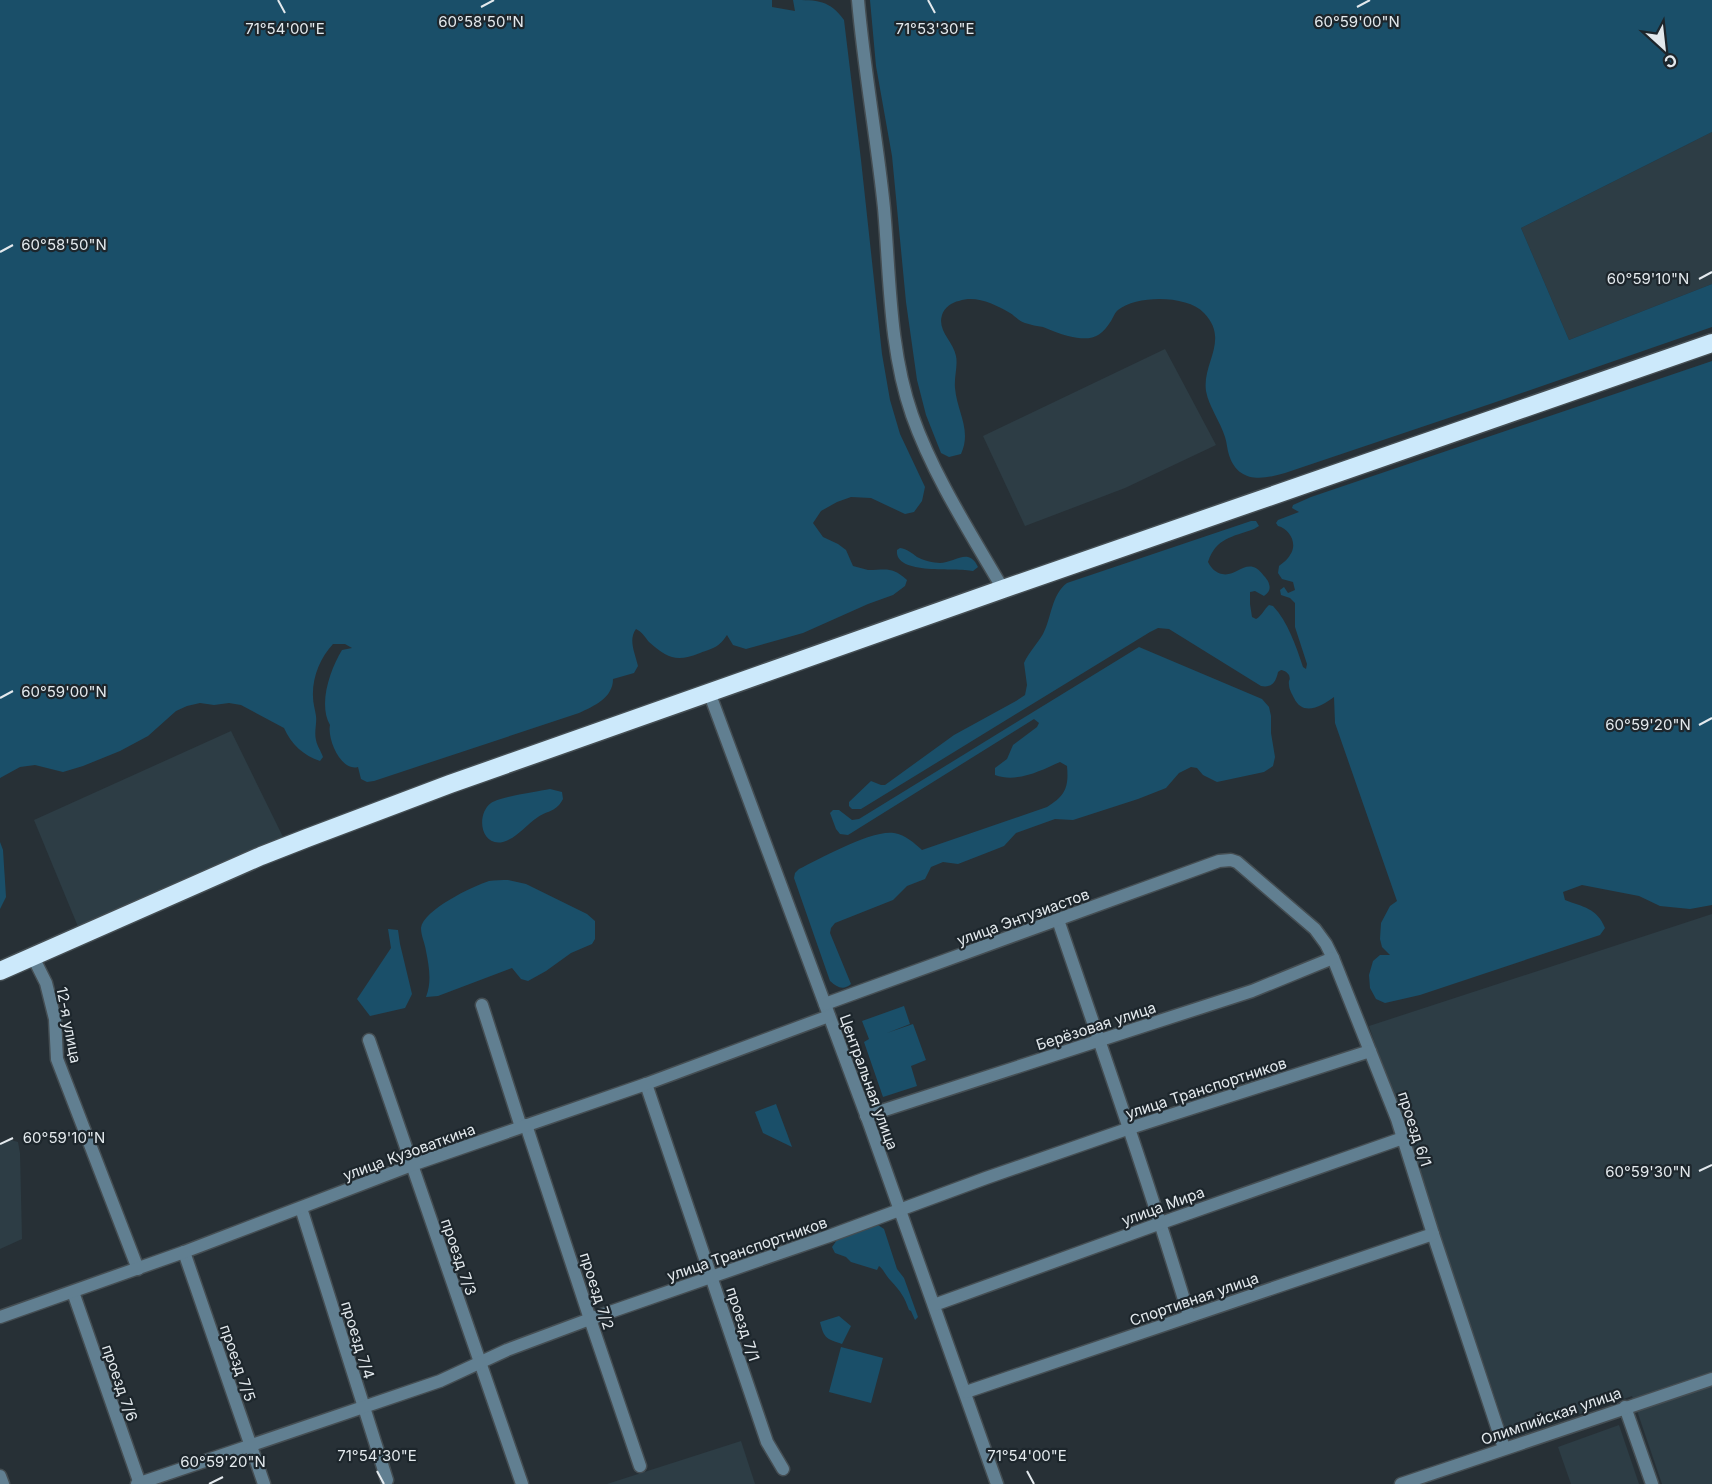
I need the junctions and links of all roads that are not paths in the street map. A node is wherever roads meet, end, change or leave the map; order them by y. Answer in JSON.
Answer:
{"nodes":[{"id":1,"x":858,"y":0,"type":"edge"},
{"id":2,"x":1712,"y":343,"type":"edge"},
{"id":3,"x":1003,"y":589,"type":"junction"},
{"id":4,"x":709,"y":692,"type":"junction"},
{"id":5,"x":1231,"y":860,"type":"joint"},
{"id":6,"x":1058,"y":920,"type":"junction"},
{"id":7,"x":33,"y":957,"type":"junction"},
{"id":8,"x":1333,"y":958,"type":"junction"},
{"id":9,"x":0,"y":971,"type":"edge"},
{"id":10,"x":482,"y":1005,"type":"dead end"},
{"id":11,"x":827,"y":1010,"type":"junction"},
{"id":12,"x":369,"y":1040,"type":"dead end"},
{"id":13,"x":1099,"y":1041,"type":"junction"},
{"id":14,"x":1370,"y":1051,"type":"junction"},
{"id":15,"x":646,"y":1084,"type":"junction"},
{"id":16,"x":866,"y":1116,"type":"junction"},
{"id":17,"x":524,"y":1126,"type":"junction"},
{"id":18,"x":1130,"y":1128,"type":"junction"},
{"id":19,"x":1403,"y":1138,"type":"junction"},
{"id":20,"x":412,"y":1165,"type":"junction"},
{"id":21,"x":301,"y":1209,"type":"junction"},
{"id":22,"x":900,"y":1210,"type":"junction"},
{"id":23,"x":1161,"y":1223,"type":"junction"},
{"id":24,"x":1433,"y":1234,"type":"junction"},
{"id":25,"x":184,"y":1252,"type":"junction"},
{"id":26,"x":138,"y":1269,"type":"junction"},
{"id":27,"x":712,"y":1277,"type":"junction"},
{"id":28,"x":73,"y":1292,"type":"junction"},
{"id":29,"x":934,"y":1305,"type":"junction"},
{"id":30,"x":0,"y":1317,"type":"edge"},
{"id":31,"x":1189,"y":1317,"type":"junction"},
{"id":32,"x":590,"y":1319,"type":"junction"},
{"id":33,"x":479,"y":1362,"type":"junction"},
{"id":34,"x":1712,"y":1378,"type":"edge"},
{"id":35,"x":966,"y":1392,"type":"junction"},
{"id":36,"x":1625,"y":1407,"type":"junction"},
{"id":37,"x":363,"y":1408,"type":"junction"},
{"id":38,"x":251,"y":1446,"type":"junction"},
{"id":39,"x":1504,"y":1448,"type":"junction"},
{"id":40,"x":640,"y":1466,"type":"dead end"},
{"id":41,"x":783,"y":1469,"type":"dead end"},
{"id":42,"x":0,"y":1476,"type":"edge"},
{"id":43,"x":387,"y":1480,"type":"dead end"},
{"id":44,"x":3,"y":1484,"type":"edge"},
{"id":45,"x":139,"y":1484,"type":"edge"},
{"id":46,"x":264,"y":1484,"type":"edge"},
{"id":47,"x":522,"y":1484,"type":"edge"},
{"id":48,"x":997,"y":1484,"type":"edge"},
{"id":49,"x":1401,"y":1484,"type":"edge"},
{"id":50,"x":1652,"y":1484,"type":"edge"}],
"edges":[{"from":1,"to":3,"type":"street"},
{"from":2,"to":3,"type":"highway"},
{"from":3,"to":4,"type":"highway"},
{"from":4,"to":7,"type":"highway"},
{"from":4,"to":11,"type":"street","name":"Центральная улица"},
{"from":5,"to":6,"type":"street","name":"улица Энтузиастов"},
{"from":5,"to":8,"type":"street","name":"проезд 6/1"},
{"from":6,"to":11,"type":"street","name":"улица Энтузиастов"},
{"from":6,"to":13,"type":"street"},
{"from":7,"to":9,"type":"highway"},
{"from":7,"to":26,"type":"street","name":"12-я улица"},
{"from":8,"to":13,"type":"street","name":"Берёзовая улица"},
{"from":8,"to":14,"type":"street","name":"проезд 6/1"},
{"from":10,"to":17,"type":"street","name":"проезд 7/2"},
{"from":11,"to":15,"type":"street","name":"улица Кузоваткина"},
{"from":11,"to":16,"type":"street","name":"Центральная улица"},
{"from":12,"to":20,"type":"street","name":"проезд 7/3"},
{"from":13,"to":16,"type":"street","name":"Берёзовая улица"},
{"from":13,"to":18,"type":"street"},
{"from":14,"to":18,"type":"street","name":"улица Транспортников"},
{"from":14,"to":19,"type":"street","name":"проезд 6/1"},
{"from":15,"to":17,"type":"street","name":"улица Кузоваткина"},
{"from":15,"to":27,"type":"street","name":"проезд 7/1"},
{"from":16,"to":22,"type":"street","name":"Центральная улица"},
{"from":17,"to":20,"type":"street","name":"улица Кузоваткина"},
{"from":17,"to":32,"type":"street","name":"проезд 7/2"},
{"from":18,"to":22,"type":"street","name":"улица Транспортников"},
{"from":18,"to":23,"type":"street"},
{"from":19,"to":23,"type":"street","name":"улица Мира"},
{"from":19,"to":24,"type":"street","name":"проезд 6/1"},
{"from":20,"to":21,"type":"street","name":"улица Кузоваткина"},
{"from":20,"to":33,"type":"street","name":"проезд 7/3"},
{"from":21,"to":25,"type":"street","name":"улица Кузоваткина"},
{"from":21,"to":37,"type":"street","name":"проезд 7/4"},
{"from":22,"to":27,"type":"street","name":"улица Транспортников"},
{"from":22,"to":29,"type":"street","name":"Центральная улица"},
{"from":23,"to":29,"type":"street","name":"улица Мира"},
{"from":23,"to":31,"type":"street"},
{"from":24,"to":31,"type":"street","name":"Спортивная улица"},
{"from":24,"to":39,"type":"street","name":"проезд 6/1"},
{"from":25,"to":26,"type":"street","name":"улица Кузоваткина"},
{"from":25,"to":38,"type":"street","name":"проезд 7/5"},
{"from":26,"to":28,"type":"street","name":"улица Кузоваткина"},
{"from":27,"to":32,"type":"street","name":"улица Транспортников"},
{"from":27,"to":41,"type":"street","name":"проезд 7/1"},
{"from":28,"to":30,"type":"street","name":"улица Кузоваткина"},
{"from":28,"to":45,"type":"street","name":"проезд 7/6"},
{"from":29,"to":35,"type":"street","name":"Центральная улица"},
{"from":31,"to":35,"type":"street","name":"Спортивная улица"},
{"from":32,"to":33,"type":"street","name":"улица Транспортников"},
{"from":32,"to":40,"type":"street","name":"проезд 7/2"},
{"from":33,"to":37,"type":"street","name":"улица Транспортников"},
{"from":33,"to":47,"type":"street","name":"проезд 7/3"},
{"from":34,"to":36,"type":"street","name":"Олимпийская улица"},
{"from":35,"to":48,"type":"street","name":"Центральная улица"},
{"from":36,"to":39,"type":"street","name":"Олимпийская улица"},
{"from":36,"to":50,"type":"street"},
{"from":37,"to":38,"type":"street","name":"улица Транспортников"},
{"from":37,"to":43,"type":"street","name":"проезд 7/4"},
{"from":38,"to":45,"type":"street","name":"улица Транспортников"},
{"from":38,"to":46,"type":"street","name":"проезд 7/5"},
{"from":39,"to":49,"type":"street","name":"Олимпийская улица"},
{"from":42,"to":44,"type":"street"}]}
